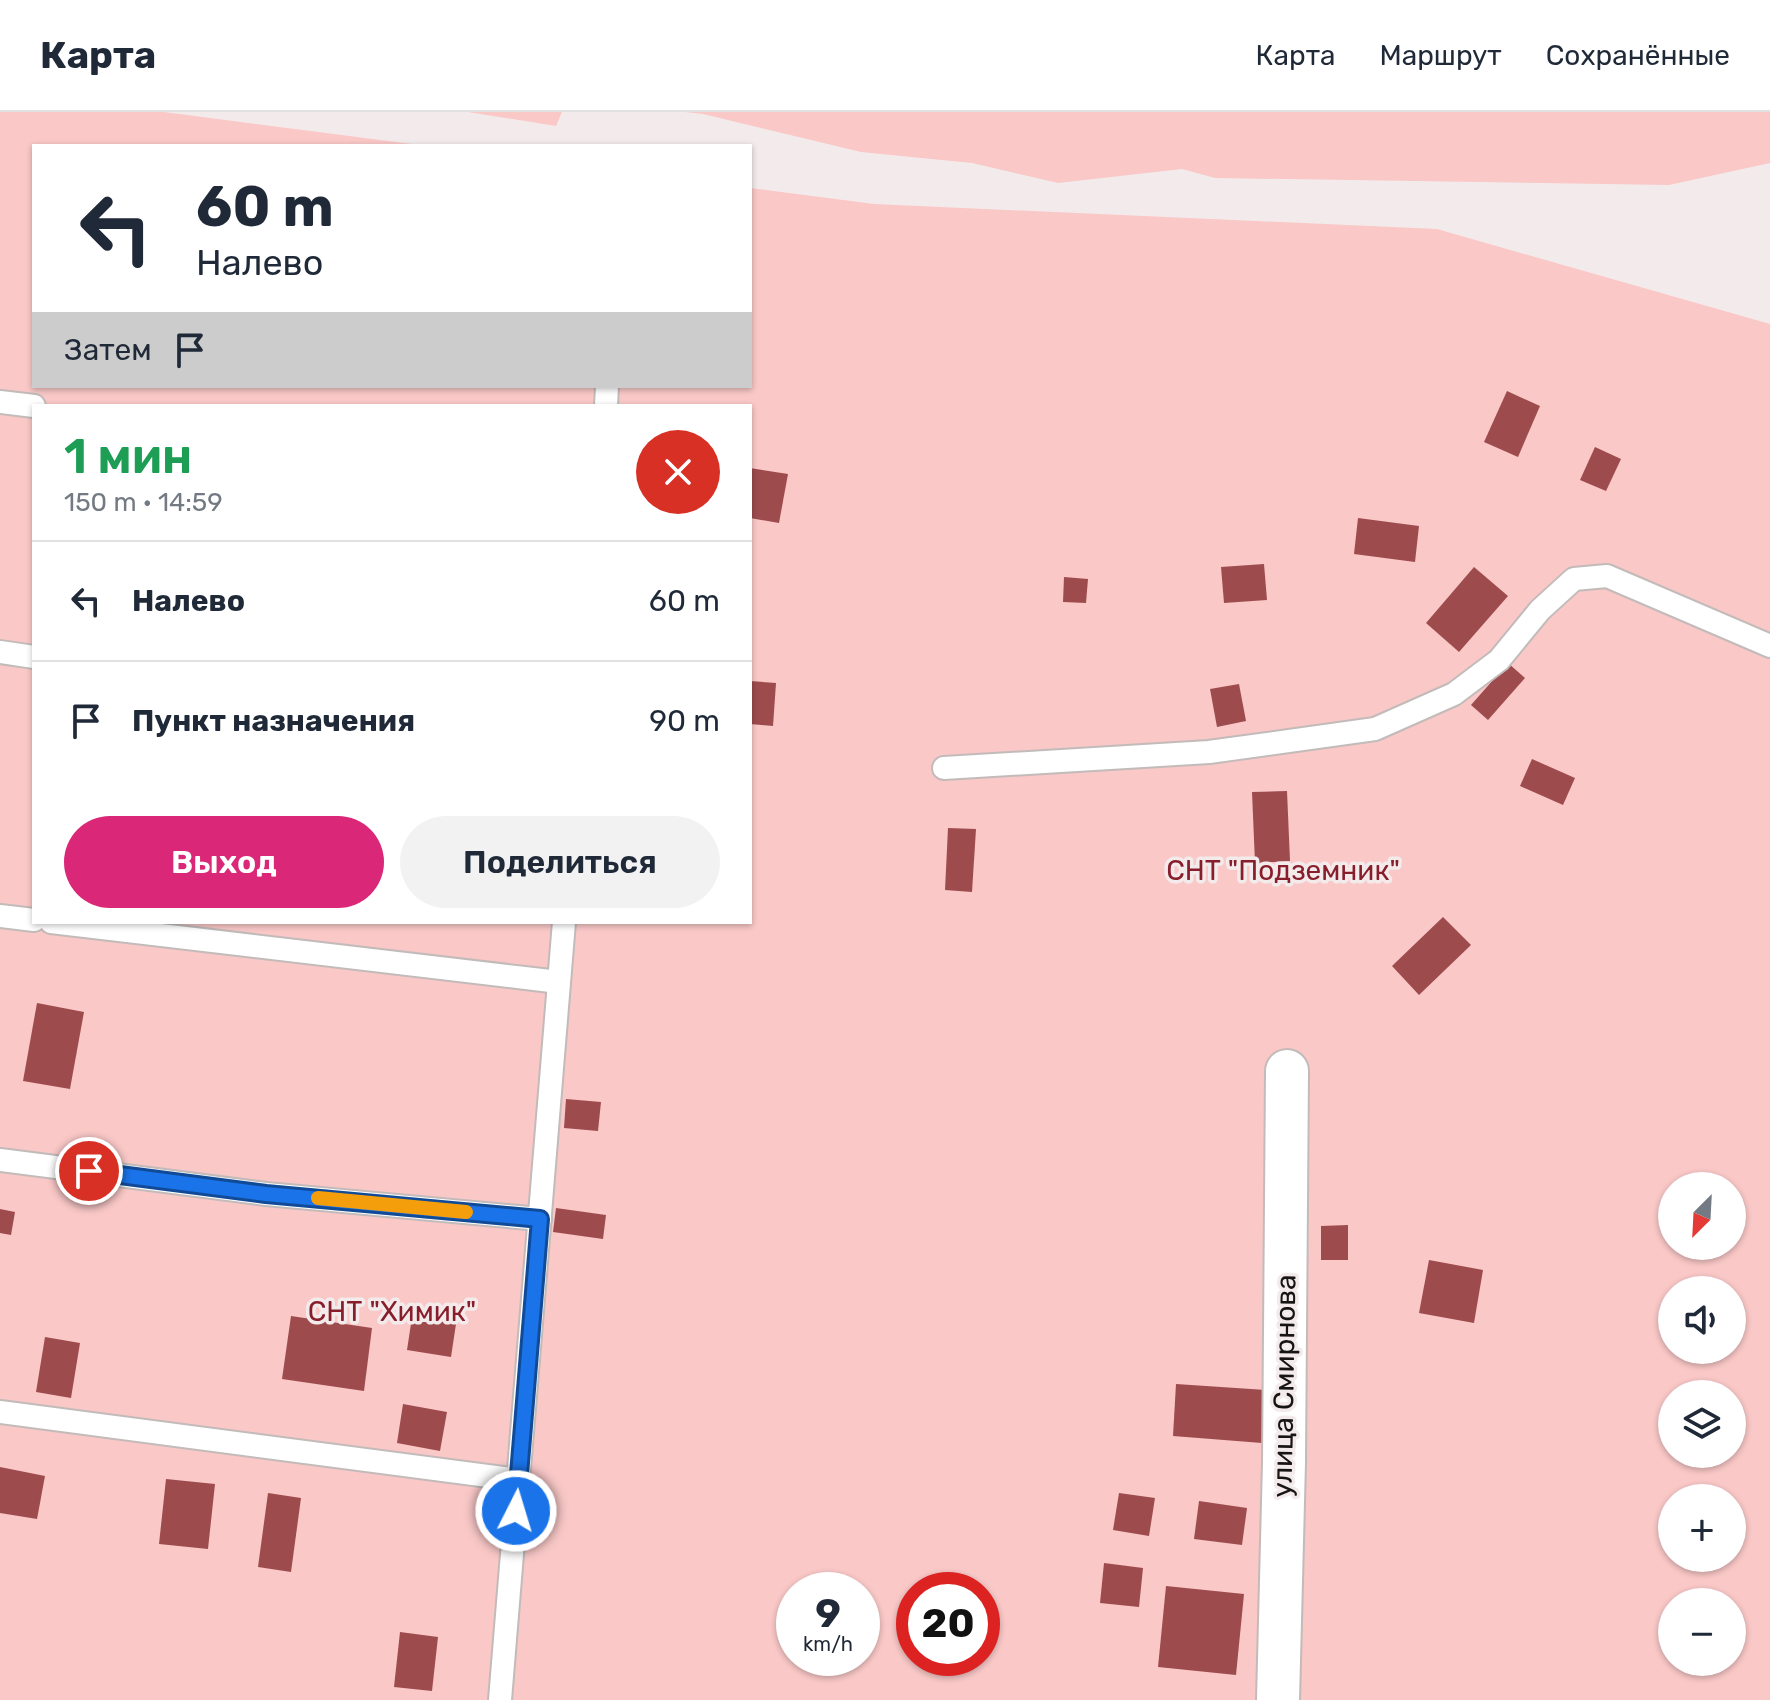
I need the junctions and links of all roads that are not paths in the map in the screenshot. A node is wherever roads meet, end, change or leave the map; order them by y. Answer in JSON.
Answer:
{"nodes":[{"id":1,"x":0,"y":402,"type":"edge"},
{"id":2,"x":32,"y":406,"type":"edge"},
{"id":3,"x":1770,"y":646,"type":"edge"},
{"id":4,"x":0,"y":652,"type":"edge"},
{"id":5,"x":32,"y":657,"type":"edge"},
{"id":6,"x":944,"y":768,"type":"dead end"},
{"id":7,"x":0,"y":916,"type":"edge"},
{"id":8,"x":32,"y":920,"type":"edge"},
{"id":9,"x":68,"y":924,"type":"edge"},
{"id":10,"x":564,"y":924,"type":"edge"},
{"id":11,"x":559,"y":982,"type":"junction"},
{"id":12,"x":1287,"y":1071,"type":"dead end"},
{"id":13,"x":0,"y":1160,"type":"edge"},
{"id":14,"x":540,"y":1219,"type":"junction"},
{"id":15,"x":0,"y":1412,"type":"edge"},
{"id":16,"x":518,"y":1480,"type":"junction"},
{"id":17,"x":500,"y":1700,"type":"edge"},
{"id":18,"x":1278,"y":1700,"type":"edge"}],
"edges":[{"from":1,"to":2,"type":"lane"},
{"from":3,"to":6,"type":"lane"},
{"from":4,"to":5,"type":"lane"},
{"from":7,"to":8,"type":"lane"},
{"from":9,"to":11,"type":"lane"},
{"from":10,"to":11,"type":"lane"},
{"from":11,"to":14,"type":"lane"},
{"from":12,"to":18,"type":"street","name":"улица Смирнова"},
{"from":13,"to":14,"type":"lane"},
{"from":14,"to":16,"type":"lane"},
{"from":15,"to":16,"type":"lane"},
{"from":16,"to":17,"type":"lane"}]}
